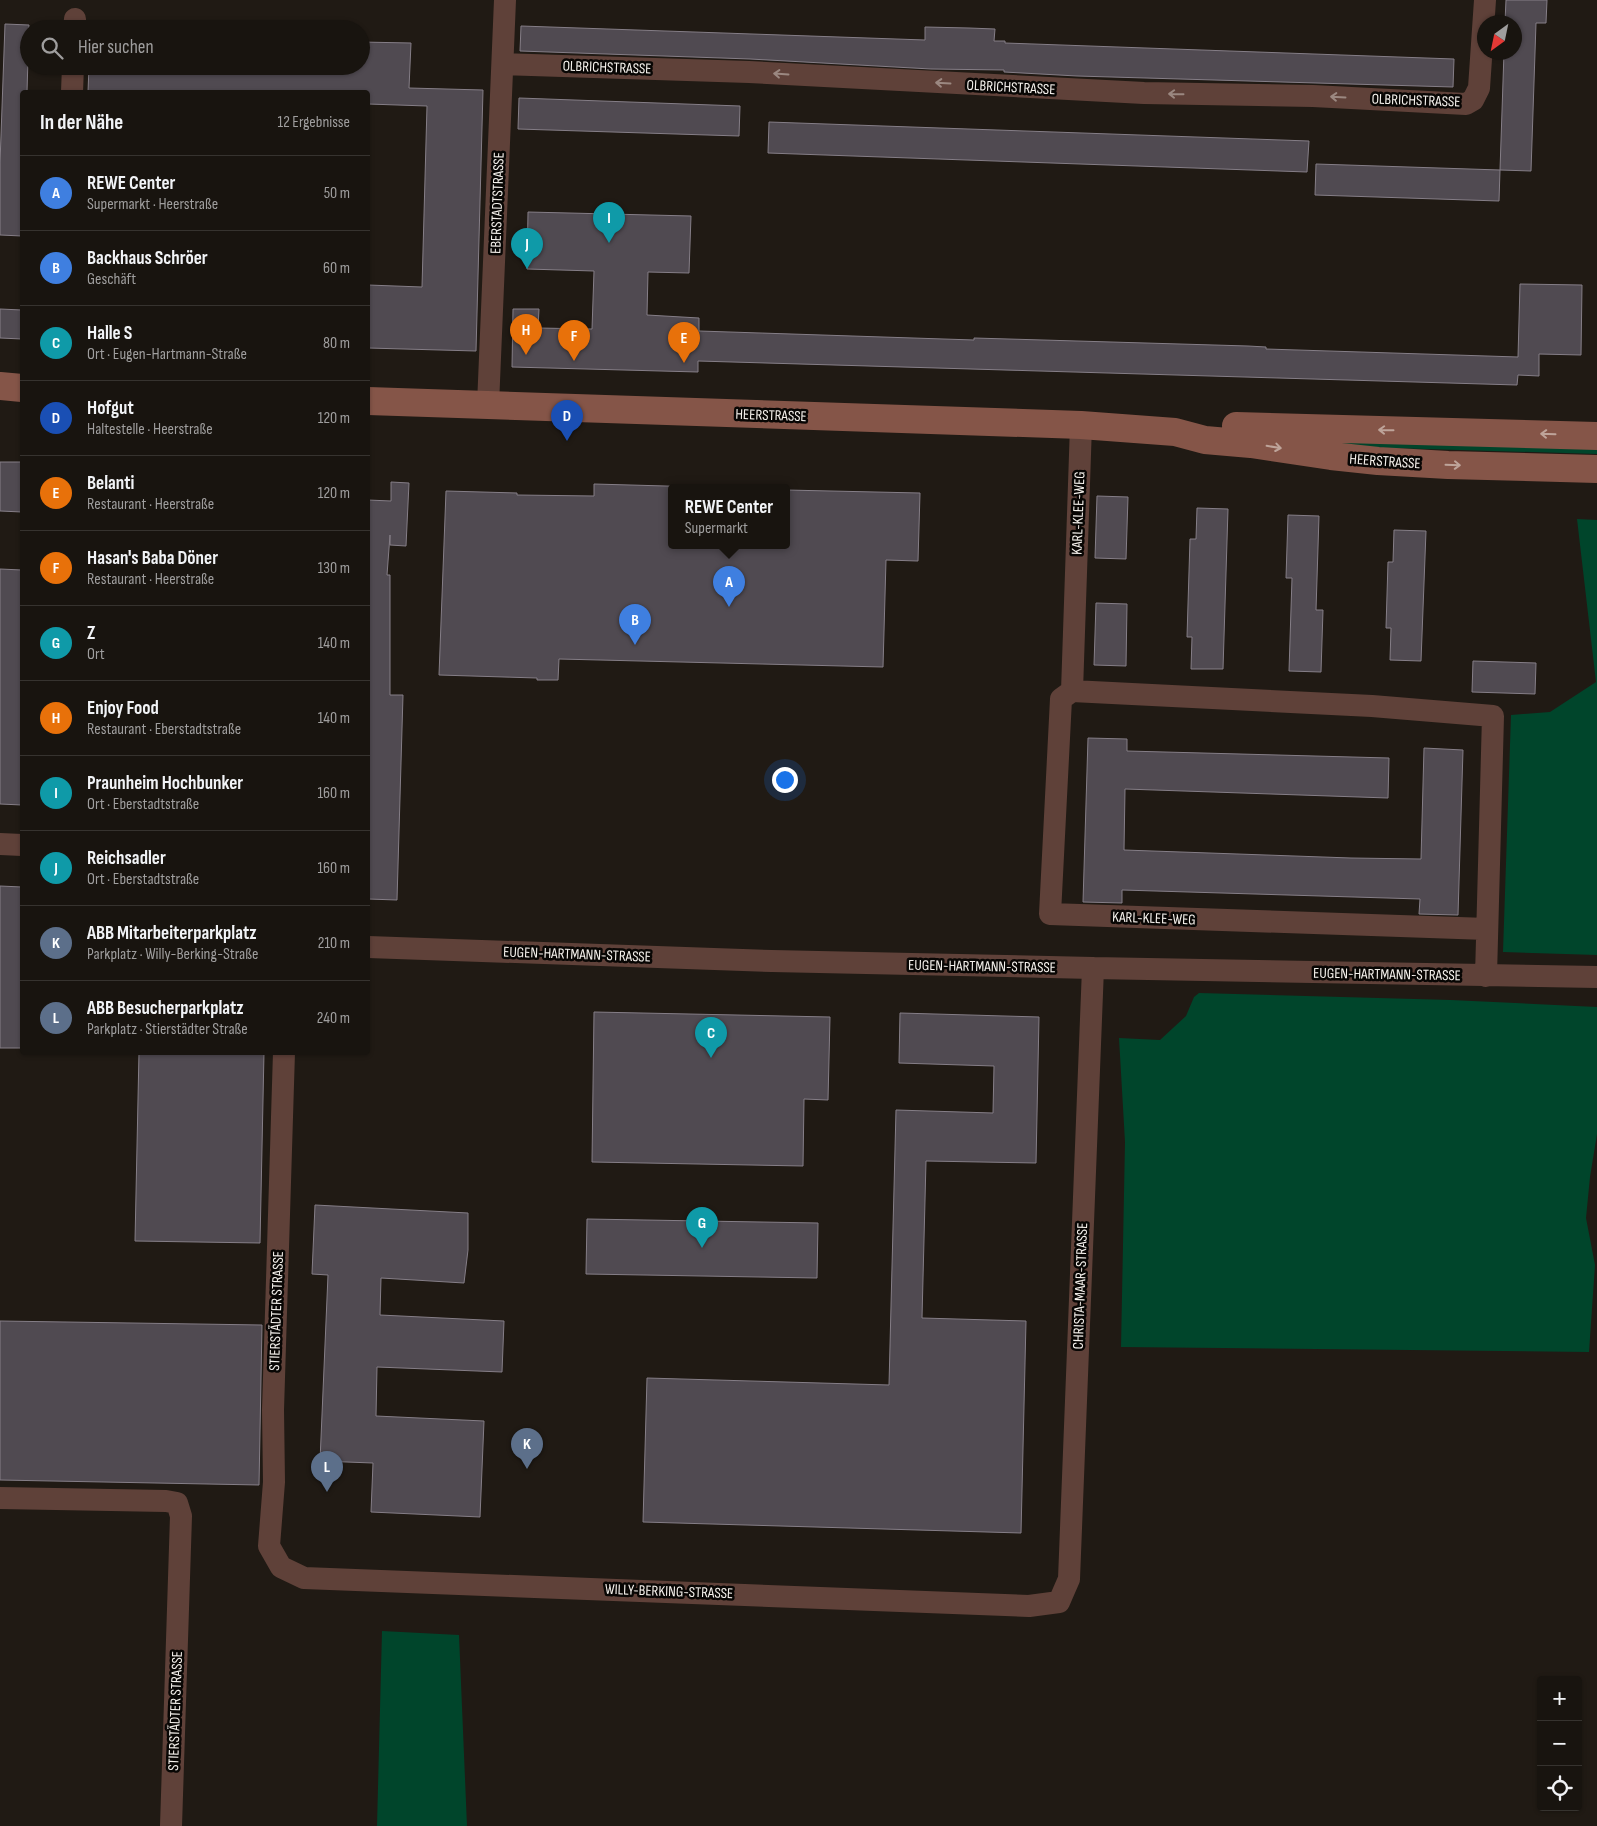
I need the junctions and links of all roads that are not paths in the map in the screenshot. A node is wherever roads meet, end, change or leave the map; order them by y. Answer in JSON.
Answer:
{"nodes":[{"id":1,"x":505,"y":0,"type":"edge"},
{"id":2,"x":1485,"y":0,"type":"edge"},
{"id":3,"x":503,"y":64,"type":"junction"},
{"id":4,"x":73,"y":75,"type":"edge"},
{"id":5,"x":72,"y":90,"type":"edge"},
{"id":6,"x":0,"y":386,"type":"edge"},
{"id":7,"x":20,"y":388,"type":"edge"},
{"id":8,"x":370,"y":401,"type":"edge"},
{"id":9,"x":488,"y":405,"type":"junction"},
{"id":10,"x":1081,"y":425,"type":"junction"},
{"id":11,"x":1175,"y":432,"type":"junction"},
{"id":12,"x":1597,"y":436,"type":"edge"},
{"id":13,"x":1597,"y":469,"type":"edge"},
{"id":14,"x":1072,"y":691,"type":"junction"},
{"id":15,"x":0,"y":844,"type":"edge"},
{"id":16,"x":20,"y":845,"type":"edge"},
{"id":17,"x":1487,"y":929,"type":"junction"},
{"id":18,"x":370,"y":947,"type":"edge"},
{"id":19,"x":1093,"y":968,"type":"junction"},
{"id":20,"x":1486,"y":976,"type":"junction"},
{"id":21,"x":1597,"y":977,"type":"edge"},
{"id":22,"x":284,"y":1055,"type":"edge"},
{"id":23,"x":0,"y":1498,"type":"edge"},
{"id":24,"x":281,"y":1567,"type":"joint"},
{"id":25,"x":1059,"y":1602,"type":"joint"},
{"id":26,"x":171,"y":1826,"type":"edge"}],
"edges":[{"from":1,"to":3,"type":"street","name":"EBERSTADTSTRASSE"},
{"from":2,"to":3,"type":"street","name":"OLBRICHSTRASSE","one_way":true},
{"from":3,"to":9,"type":"street","name":"EBERSTADTSTRASSE"},
{"from":4,"to":5,"type":"street"},
{"from":6,"to":7,"type":"main road"},
{"from":8,"to":9,"type":"main road","name":"HEERSTRASSE"},
{"from":9,"to":10,"type":"main road","name":"HEERSTRASSE"},
{"from":10,"to":11,"type":"main road","name":"HEERSTRASSE"},
{"from":10,"to":14,"type":"street","name":"KARL-KLEE-WEG"},
{"from":12,"to":11,"type":"main road","name":"HEERSTRASSE","one_way":true},
{"from":11,"to":13,"type":"main road","name":"HEERSTRASSE","one_way":true},
{"from":14,"to":17,"type":"street"},
{"from":14,"to":17,"type":"street","name":"KARL-KLEE-WEG"},
{"from":15,"to":16,"type":"street"},
{"from":17,"to":20,"type":"street"},
{"from":18,"to":19,"type":"street","name":"EUGEN-HARTMANN-STRASSE"},
{"from":19,"to":20,"type":"street","name":"EUGEN-HARTMANN-STRASSE"},
{"from":19,"to":25,"type":"street","name":"CHRISTA-MAAR-STRASSE"},
{"from":20,"to":21,"type":"street","name":"EUGEN-HARTMANN-STRASSE"},
{"from":22,"to":24,"type":"street","name":"STIERSTÄDTER STRASSE"},
{"from":23,"to":26,"type":"street","name":"STIERSTÄDTER STRASSE"},
{"from":24,"to":25,"type":"street","name":"WILLY-BERKING-STRASSE"}]}
